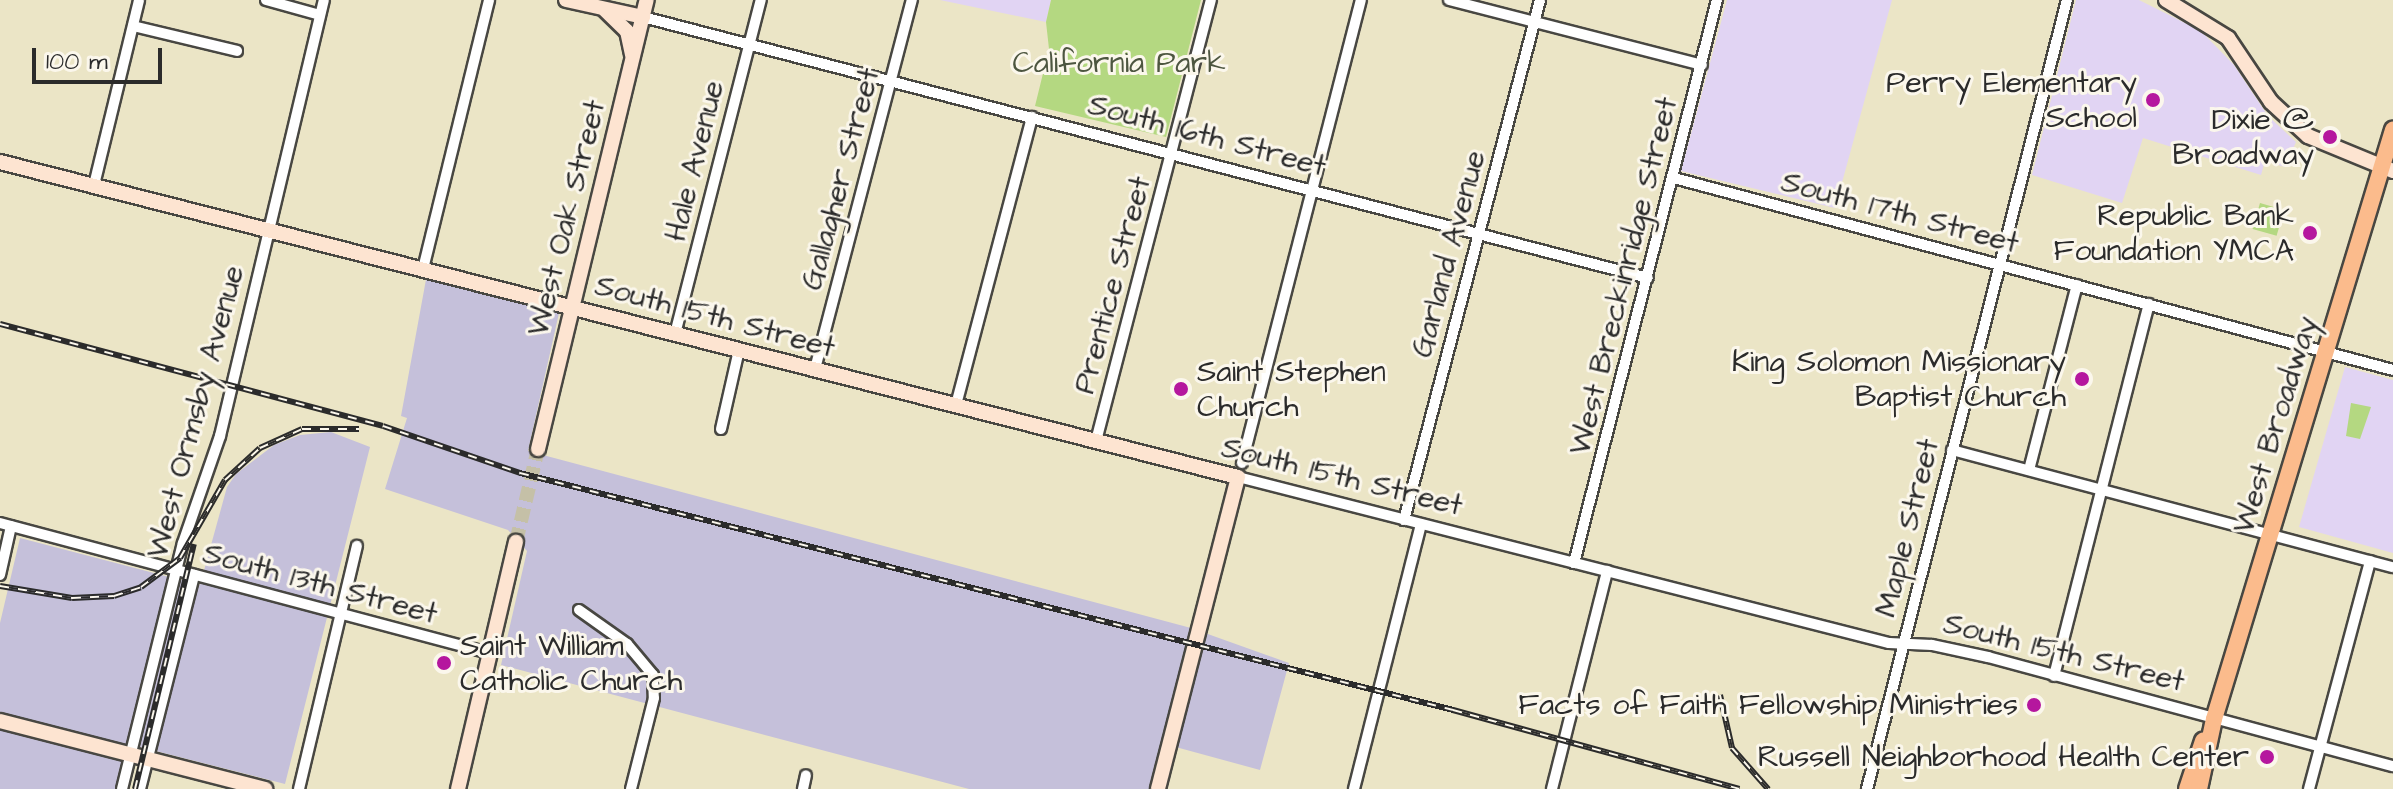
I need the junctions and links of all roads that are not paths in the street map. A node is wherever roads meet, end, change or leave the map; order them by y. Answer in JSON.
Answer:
{"nodes":[{"id":1,"x":139,"y":0,"type":"edge"},
{"id":2,"x":266,"y":0,"type":"edge"},
{"id":3,"x":324,"y":0,"type":"edge"},
{"id":4,"x":489,"y":0,"type":"edge"},
{"id":5,"x":566,"y":0,"type":"edge"},
{"id":6,"x":647,"y":0,"type":"edge"},
{"id":7,"x":761,"y":0,"type":"edge"},
{"id":8,"x":912,"y":0,"type":"edge"},
{"id":9,"x":1211,"y":0,"type":"edge"},
{"id":10,"x":1361,"y":0,"type":"edge"},
{"id":11,"x":1449,"y":0,"type":"edge"},
{"id":12,"x":1540,"y":0,"type":"edge"},
{"id":13,"x":1717,"y":0,"type":"edge"},
{"id":14,"x":2067,"y":0,"type":"edge"},
{"id":15,"x":2166,"y":0,"type":"edge"},
{"id":16,"x":601,"y":8,"type":"junction"},
{"id":17,"x":320,"y":15,"type":"junction"},
{"id":18,"x":643,"y":17,"type":"junction"},
{"id":19,"x":1534,"y":22,"type":"junction"},
{"id":20,"x":133,"y":26,"type":"junction"},
{"id":21,"x":749,"y":47,"type":"junction"},
{"id":22,"x":237,"y":51,"type":"dead end"},
{"id":23,"x":633,"y":59,"type":"junction"},
{"id":24,"x":1702,"y":65,"type":"junction"},
{"id":25,"x":891,"y":81,"type":"junction"},
{"id":26,"x":1032,"y":117,"type":"junction"},
{"id":27,"x":2393,"y":130,"type":"edge"},
{"id":28,"x":1171,"y":155,"type":"junction"},
{"id":29,"x":0,"y":162,"type":"edge"},
{"id":30,"x":2388,"y":170,"type":"edge"},
{"id":31,"x":1674,"y":178,"type":"junction"},
{"id":32,"x":94,"y":185,"type":"junction"},
{"id":33,"x":1312,"y":191,"type":"junction"},
{"id":34,"x":268,"y":230,"type":"junction"},
{"id":35,"x":1480,"y":233,"type":"junction"},
{"id":36,"x":1999,"y":264,"type":"junction"},
{"id":37,"x":423,"y":269,"type":"junction"},
{"id":38,"x":1648,"y":278,"type":"junction"},
{"id":39,"x":2077,"y":285,"type":"junction"},
{"id":40,"x":2149,"y":304,"type":"junction"},
{"id":41,"x":572,"y":307,"type":"junction"},
{"id":42,"x":675,"y":334,"type":"junction"},
{"id":43,"x":739,"y":350,"type":"junction"},
{"id":44,"x":2327,"y":352,"type":"junction"},
{"id":45,"x":815,"y":369,"type":"junction"},
{"id":46,"x":2393,"y":370,"type":"edge"},
{"id":47,"x":956,"y":405,"type":"junction"},
{"id":48,"x":721,"y":429,"type":"dead end"},
{"id":49,"x":1096,"y":441,"type":"junction"},
{"id":50,"x":538,"y":449,"type":"tunnel mouth"},
{"id":51,"x":1952,"y":450,"type":"junction"},
{"id":52,"x":1240,"y":470,"type":"junction"},
{"id":53,"x":2029,"y":470,"type":"junction"},
{"id":54,"x":2102,"y":490,"type":"junction"},
{"id":55,"x":1404,"y":520,"type":"junction"},
{"id":56,"x":6,"y":524,"type":"edge"},
{"id":57,"x":1421,"y":524,"type":"junction"},
{"id":58,"x":2272,"y":535,"type":"junction"},
{"id":59,"x":516,"y":542,"type":"tunnel mouth"},
{"id":60,"x":357,"y":546,"type":"dead end"},
{"id":61,"x":2370,"y":561,"type":"junction"},
{"id":62,"x":1574,"y":563,"type":"junction"},
{"id":63,"x":2393,"y":567,"type":"edge"},
{"id":64,"x":179,"y":571,"type":"junction"},
{"id":65,"x":1607,"y":571,"type":"junction"},
{"id":66,"x":0,"y":575,"type":"edge"},
{"id":67,"x":194,"y":575,"type":"junction"},
{"id":68,"x":579,"y":610,"type":"dead end"},
{"id":69,"x":340,"y":613,"type":"junction"},
{"id":70,"x":1904,"y":644,"type":"junction"},
{"id":71,"x":489,"y":653,"type":"junction"},
{"id":72,"x":2054,"y":676,"type":"junction"},
{"id":73,"x":0,"y":721,"type":"edge"},
{"id":74,"x":2212,"y":727,"type":"junction"},
{"id":75,"x":2320,"y":746,"type":"junction"},
{"id":76,"x":132,"y":754,"type":"junction"},
{"id":77,"x":148,"y":758,"type":"junction"},
{"id":78,"x":2393,"y":766,"type":"edge"},
{"id":79,"x":806,"y":775,"type":"dead end"},
{"id":80,"x":122,"y":789,"type":"edge"},
{"id":81,"x":140,"y":789,"type":"edge"},
{"id":82,"x":265,"y":789,"type":"edge"},
{"id":83,"x":299,"y":789,"type":"edge"},
{"id":84,"x":458,"y":789,"type":"edge"},
{"id":85,"x":631,"y":789,"type":"edge"},
{"id":86,"x":803,"y":789,"type":"edge"},
{"id":87,"x":1158,"y":789,"type":"edge"},
{"id":88,"x":1354,"y":789,"type":"edge"},
{"id":89,"x":1552,"y":789,"type":"edge"},
{"id":90,"x":1867,"y":789,"type":"edge"},
{"id":91,"x":2187,"y":789,"type":"edge"},
{"id":92,"x":2199,"y":789,"type":"edge"},
{"id":93,"x":2309,"y":789,"type":"edge"}],
"edges":[{"from":1,"to":20,"type":"street"},
{"from":2,"to":17,"type":"street"},
{"from":3,"to":17,"type":"street","name":"West Ormsby Avenue"},
{"from":4,"to":37,"type":"street"},
{"from":5,"to":16,"type":"street","name":"South 16th Street"},
{"from":6,"to":18,"type":"street","name":"West Oak Street"},
{"from":7,"to":21,"type":"street","name":"Hale Avenue"},
{"from":8,"to":25,"type":"street","name":"Gallagher Street"},
{"from":9,"to":28,"type":"street","name":"Prentice Street"},
{"from":10,"to":33,"type":"street"},
{"from":11,"to":19,"type":"street"},
{"from":12,"to":19,"type":"street","name":"Garland Avenue"},
{"from":13,"to":24,"type":"street","name":"West Breckinridge Street"},
{"from":14,"to":36,"type":"street","name":"Maple Street"},
{"from":15,"to":30,"type":"street"},
{"from":16,"to":18,"type":"street","name":"South 16th Street"},
{"from":16,"to":23,"type":"street"},
{"from":17,"to":34,"type":"street","name":"West Ormsby Avenue"},
{"from":18,"to":21,"type":"street","name":"South 16th Street"},
{"from":18,"to":23,"type":"street","name":"West Oak Street"},
{"from":19,"to":24,"type":"street"},
{"from":19,"to":35,"type":"street","name":"Garland Avenue"},
{"from":20,"to":22,"type":"street"},
{"from":20,"to":32,"type":"street"},
{"from":21,"to":25,"type":"street","name":"South 16th Street"},
{"from":21,"to":42,"type":"street","name":"Hale Avenue"},
{"from":23,"to":41,"type":"street","name":"West Oak Street"},
{"from":24,"to":31,"type":"street","name":"West Breckinridge Street"},
{"from":25,"to":26,"type":"street","name":"South 16th Street"},
{"from":25,"to":45,"type":"street","name":"Gallagher Street"},
{"from":26,"to":28,"type":"street","name":"South 16th Street"},
{"from":26,"to":47,"type":"street"},
{"from":27,"to":30,"type":"main road","name":"West Broadway"},
{"from":28,"to":33,"type":"street","name":"South 16th Street"},
{"from":28,"to":49,"type":"street","name":"Prentice Street"},
{"from":29,"to":32,"type":"street","name":"South 15th Street"},
{"from":30,"to":44,"type":"main road","name":"West Broadway"},
{"from":31,"to":36,"type":"street","name":"South 17th Street"},
{"from":31,"to":38,"type":"street","name":"West Breckinridge Street"},
{"from":32,"to":34,"type":"street","name":"South 15th Street"},
{"from":33,"to":35,"type":"street","name":"South 16th Street"},
{"from":33,"to":52,"type":"street"},
{"from":34,"to":37,"type":"street","name":"South 15th Street"},
{"from":34,"to":64,"type":"street","name":"West Ormsby Avenue"},
{"from":35,"to":38,"type":"street","name":"South 16th Street"},
{"from":35,"to":55,"type":"street","name":"Garland Avenue"},
{"from":36,"to":39,"type":"street","name":"South 17th Street"},
{"from":36,"to":51,"type":"street","name":"Maple Street"},
{"from":37,"to":41,"type":"street","name":"South 15th Street"},
{"from":38,"to":62,"type":"street","name":"West Breckinridge Street"},
{"from":39,"to":40,"type":"street","name":"South 17th Street"},
{"from":39,"to":53,"type":"street"},
{"from":40,"to":44,"type":"street","name":"South 17th Street"},
{"from":40,"to":54,"type":"street"},
{"from":41,"to":42,"type":"street","name":"South 15th Street"},
{"from":41,"to":50,"type":"street","name":"West Oak Street"},
{"from":42,"to":43,"type":"street","name":"South 15th Street"},
{"from":43,"to":45,"type":"street","name":"South 15th Street"},
{"from":43,"to":48,"type":"street"},
{"from":44,"to":46,"type":"street","name":"South 17th Street"},
{"from":44,"to":58,"type":"main road","name":"West Broadway"},
{"from":45,"to":47,"type":"street","name":"South 15th Street"},
{"from":47,"to":49,"type":"street","name":"South 15th Street"},
{"from":49,"to":52,"type":"street","name":"South 15th Street"},
{"from":51,"to":53,"type":"street"},
{"from":51,"to":70,"type":"street","name":"Maple Street"},
{"from":52,"to":55,"type":"street","name":"South 15th Street"},
{"from":52,"to":87,"type":"street"},
{"from":53,"to":54,"type":"street"},
{"from":54,"to":58,"type":"street"},
{"from":54,"to":72,"type":"street"},
{"from":55,"to":57,"type":"street","name":"South 15th Street"},
{"from":56,"to":64,"type":"street","name":"South 13th Street"},
{"from":56,"to":66,"type":"street"},
{"from":57,"to":62,"type":"street","name":"South 15th Street"},
{"from":57,"to":88,"type":"street"},
{"from":58,"to":61,"type":"street"},
{"from":58,"to":74,"type":"main road","name":"West Broadway"},
{"from":59,"to":71,"type":"street"},
{"from":60,"to":69,"type":"street"},
{"from":61,"to":63,"type":"street"},
{"from":61,"to":75,"type":"street"},
{"from":62,"to":65,"type":"street","name":"South 15th Street"},
{"from":64,"to":67,"type":"street","name":"South 13th Street"},
{"from":64,"to":76,"type":"street","name":"West Ormsby Avenue"},
{"from":65,"to":70,"type":"street","name":"South 15th Street"},
{"from":65,"to":89,"type":"street"},
{"from":67,"to":69,"type":"street","name":"South 13th Street"},
{"from":67,"to":77,"type":"street","name":"West Ormsby Avenue"},
{"from":68,"to":85,"type":"street"},
{"from":69,"to":71,"type":"street","name":"South 13th Street"},
{"from":69,"to":83,"type":"street"},
{"from":70,"to":72,"type":"street","name":"South 15th Street"},
{"from":70,"to":90,"type":"street","name":"Maple Street"},
{"from":71,"to":84,"type":"street"},
{"from":72,"to":74,"type":"street","name":"South 15th Street"},
{"from":73,"to":76,"type":"street"},
{"from":74,"to":75,"type":"street","name":"South 15th Street"},
{"from":74,"to":91,"type":"main road","name":"West Broadway"},
{"from":74,"to":92,"type":"main road","name":"West Broadway"},
{"from":75,"to":78,"type":"street","name":"South 15th Street"},
{"from":75,"to":93,"type":"street"},
{"from":76,"to":77,"type":"street"},
{"from":76,"to":80,"type":"street","name":"West Ormsby Avenue"},
{"from":77,"to":81,"type":"street","name":"West Ormsby Avenue"},
{"from":77,"to":82,"type":"street"},
{"from":79,"to":86,"type":"street"}]}
